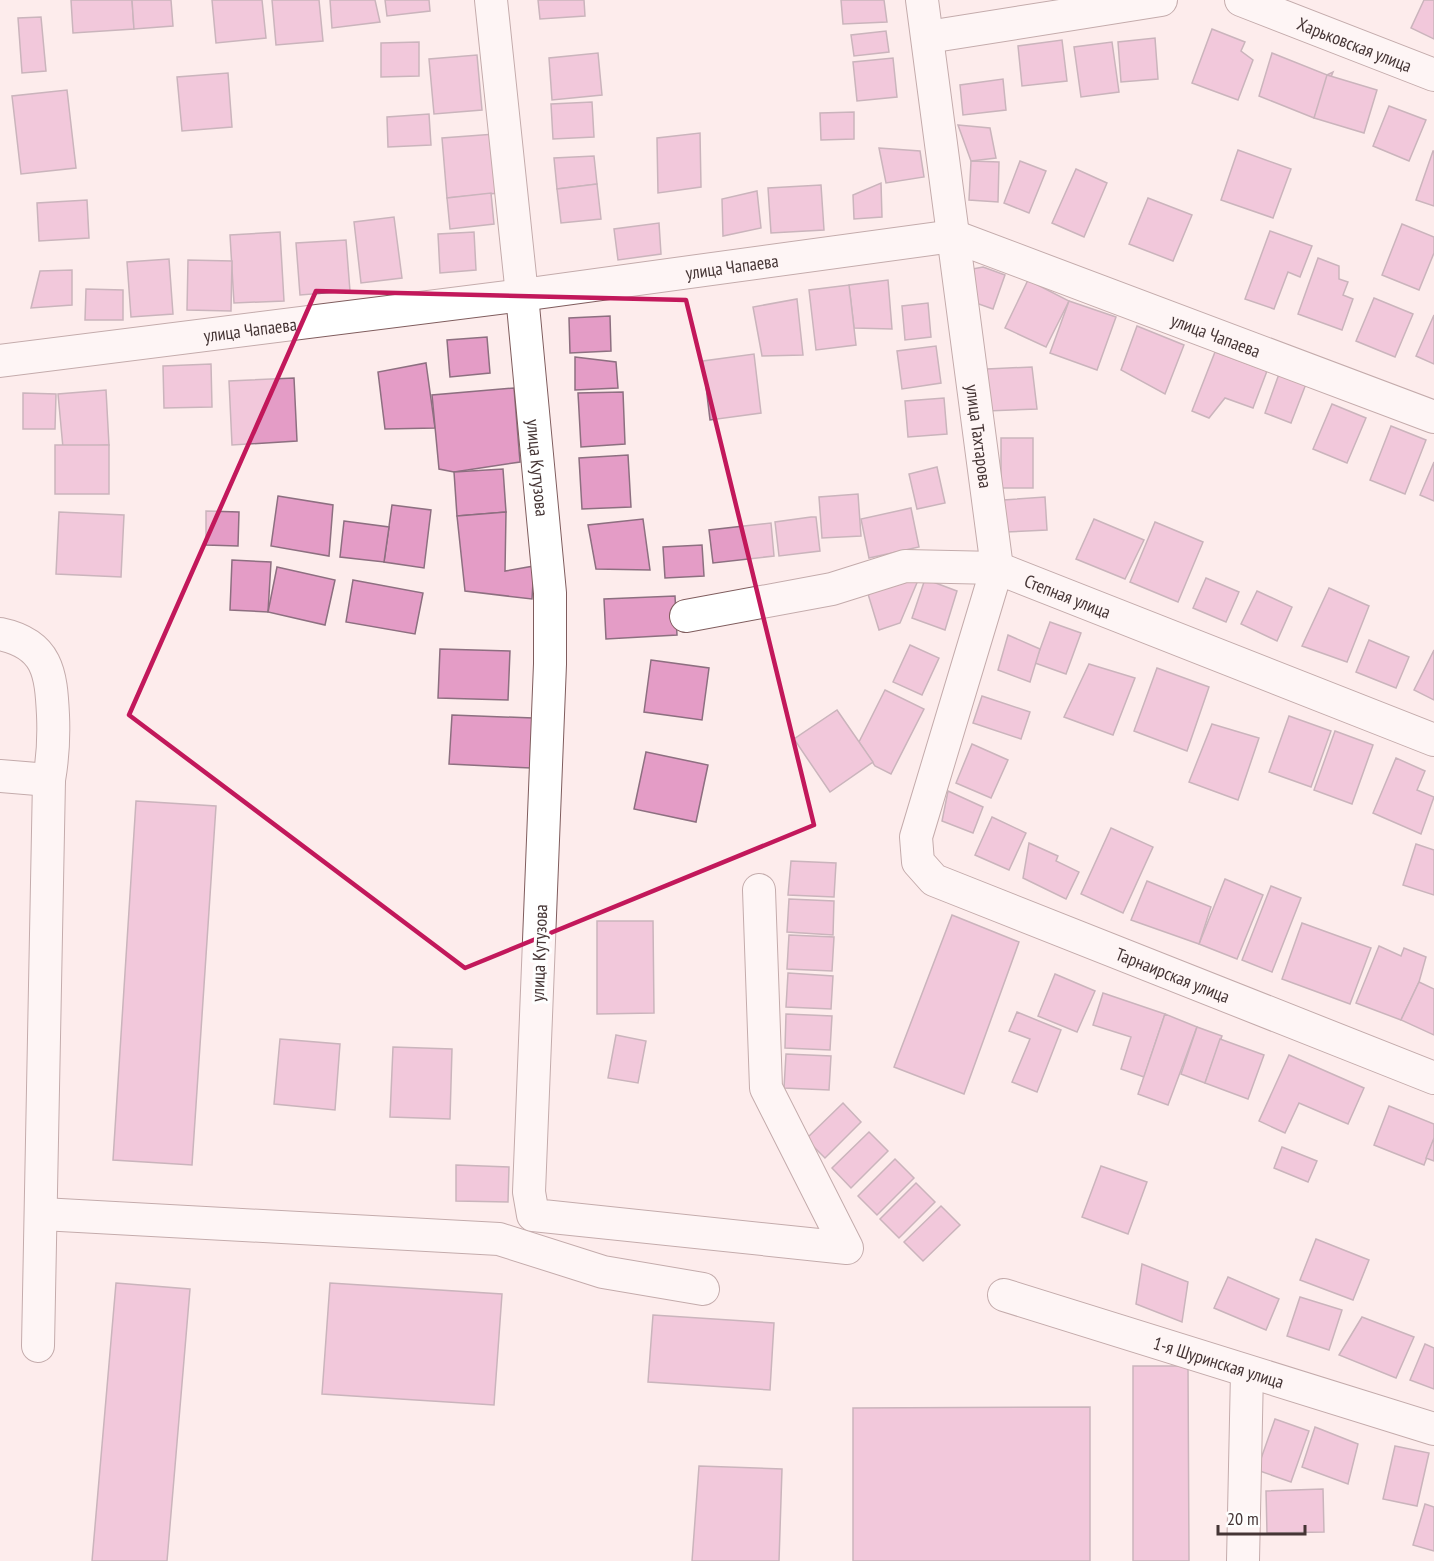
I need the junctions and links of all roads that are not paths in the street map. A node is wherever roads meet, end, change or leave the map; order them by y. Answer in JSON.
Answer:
{"nodes":[{"id":1,"x":491,"y":0,"type":"edge"},
{"id":2,"x":922,"y":0,"type":"edge"},
{"id":3,"x":1161,"y":0,"type":"edge"},
{"id":4,"x":1241,"y":0,"type":"edge"},
{"id":5,"x":928,"y":37,"type":"junction"},
{"id":6,"x":1434,"y":75,"type":"edge"},
{"id":7,"x":953,"y":236,"type":"junction"},
{"id":8,"x":522,"y":295,"type":"junction"},
{"id":9,"x":0,"y":361,"type":"edge"},
{"id":10,"x":1434,"y":417,"type":"edge"},
{"id":11,"x":997,"y":568,"type":"junction"},
{"id":12,"x":686,"y":616,"type":"dead end"},
{"id":13,"x":0,"y":634,"type":"edge"},
{"id":14,"x":1434,"y":740,"type":"edge"},
{"id":15,"x":0,"y":776,"type":"edge"},
{"id":16,"x":49,"y":780,"type":"junction"},
{"id":17,"x":918,"y":862,"type":"joint"},
{"id":18,"x":759,"y":890,"type":"dead end"},
{"id":19,"x":1434,"y":1078,"type":"edge"},
{"id":20,"x":42,"y":1214,"type":"junction"},
{"id":21,"x":703,"y":1289,"type":"dead end"},
{"id":22,"x":1004,"y":1294,"type":"dead end"},
{"id":23,"x":38,"y":1346,"type":"dead end"},
{"id":24,"x":1247,"y":1372,"type":"junction"},
{"id":25,"x":1434,"y":1429,"type":"edge"},
{"id":26,"x":1243,"y":1561,"type":"edge"}],
"edges":[{"from":1,"to":8,"type":"street","name":"улица Кутузова"},
{"from":2,"to":5,"type":"street","name":"улица Тахтарова"},
{"from":3,"to":5,"type":"street"},
{"from":4,"to":6,"type":"street","name":"Харьковская улица"},
{"from":5,"to":7,"type":"street","name":"улица Тахтарова"},
{"from":7,"to":8,"type":"street","name":"улица Чапаева"},
{"from":7,"to":10,"type":"street","name":"улица Чапаева"},
{"from":7,"to":11,"type":"street","name":"улица Тахтарова"},
{"from":8,"to":9,"type":"street","name":"улица Чапаева"},
{"from":8,"to":18,"type":"street","name":"улица Кутузова"},
{"from":11,"to":12,"type":"street","name":"Степная улица"},
{"from":11,"to":14,"type":"street","name":"Степная улица"},
{"from":11,"to":17,"type":"street","name":"улица Тахтарова"},
{"from":13,"to":16,"type":"street"},
{"from":15,"to":16,"type":"street"},
{"from":16,"to":20,"type":"street"},
{"from":17,"to":19,"type":"street","name":"Тарнаирская улица"},
{"from":20,"to":21,"type":"street"},
{"from":20,"to":23,"type":"street"},
{"from":22,"to":24,"type":"street","name":"1-я Шуринская улица"},
{"from":24,"to":25,"type":"street","name":"1-я Шуринская улица"},
{"from":24,"to":26,"type":"street"}]}
